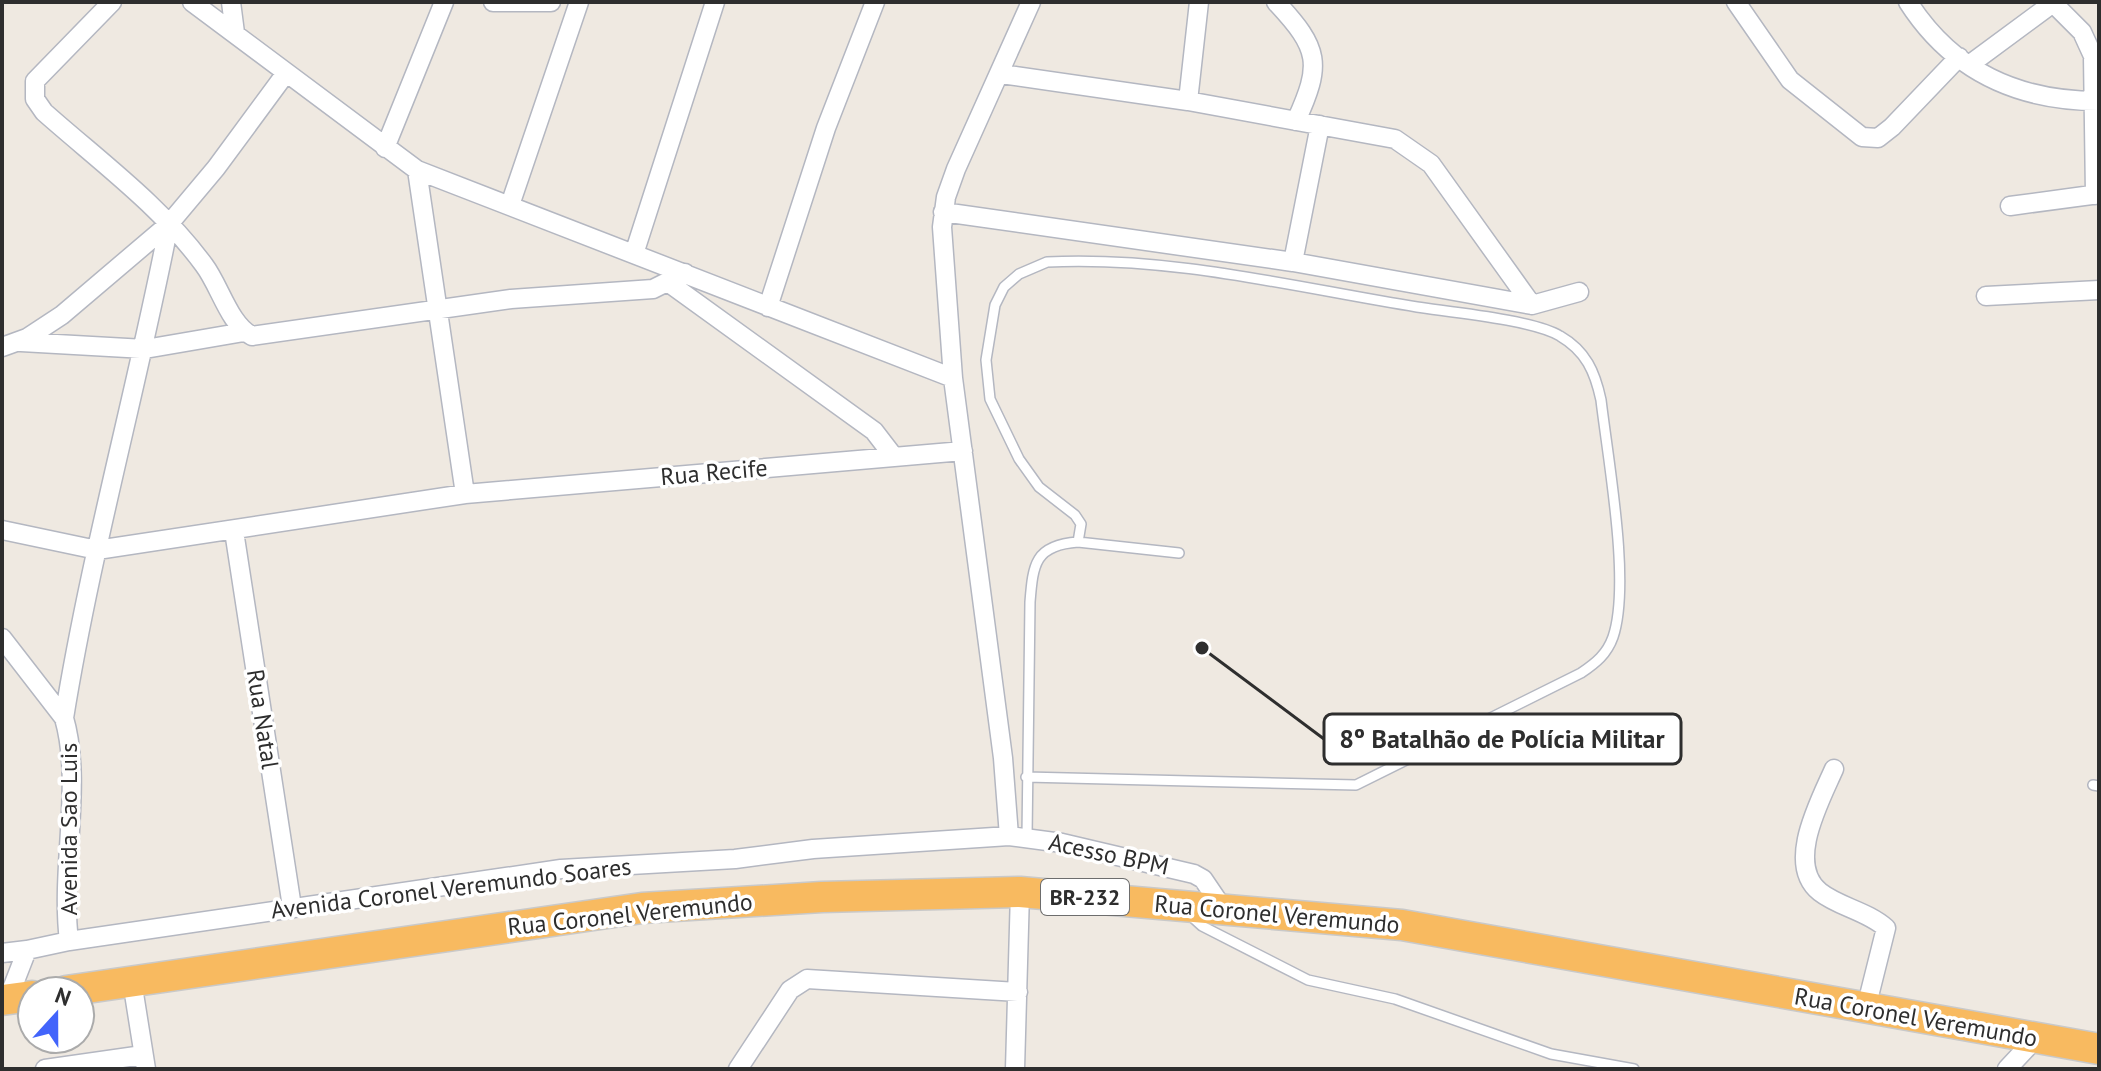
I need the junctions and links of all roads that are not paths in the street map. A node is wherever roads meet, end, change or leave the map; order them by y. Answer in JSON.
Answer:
{"nodes":[{"id":1,"x":112,"y":2,"type":"edge"},
{"id":2,"x":192,"y":2,"type":"edge"},
{"id":3,"x":231,"y":2,"type":"edge"},
{"id":4,"x":444,"y":2,"type":"edge"},
{"id":5,"x":493,"y":2,"type":"edge"},
{"id":6,"x":551,"y":2,"type":"edge"},
{"id":7,"x":579,"y":2,"type":"edge"},
{"id":8,"x":715,"y":2,"type":"edge"},
{"id":9,"x":875,"y":2,"type":"edge"},
{"id":10,"x":1031,"y":2,"type":"edge"},
{"id":11,"x":1199,"y":2,"type":"edge"},
{"id":12,"x":1276,"y":2,"type":"edge"},
{"id":13,"x":1736,"y":2,"type":"edge"},
{"id":14,"x":1908,"y":2,"type":"edge"},
{"id":15,"x":2052,"y":2,"type":"edge"},
{"id":16,"x":235,"y":33,"type":"junction"},
{"id":17,"x":1964,"y":61,"type":"junction"},
{"id":18,"x":286,"y":73,"type":"junction"},
{"id":19,"x":1001,"y":74,"type":"junction"},
{"id":20,"x":1188,"y":101,"type":"junction"},
{"id":21,"x":2095,"y":101,"type":"edge"},
{"id":22,"x":1296,"y":121,"type":"junction"},
{"id":23,"x":1320,"y":125,"type":"junction"},
{"id":24,"x":385,"y":148,"type":"junction"},
{"id":25,"x":417,"y":170,"type":"junction"},
{"id":26,"x":2097,"y":194,"type":"edge"},
{"id":27,"x":510,"y":205,"type":"junction"},
{"id":28,"x":2010,"y":206,"type":"dead end"},
{"id":29,"x":943,"y":212,"type":"junction"},
{"id":30,"x":169,"y":224,"type":"junction"},
{"id":31,"x":634,"y":254,"type":"junction"},
{"id":32,"x":1293,"y":262,"type":"junction"},
{"id":33,"x":685,"y":273,"type":"junction"},
{"id":34,"x":669,"y":283,"type":"junction"},
{"id":35,"x":2099,"y":290,"type":"edge"},
{"id":36,"x":1579,"y":292,"type":"dead end"},
{"id":37,"x":1986,"y":296,"type":"dead end"},
{"id":38,"x":1532,"y":305,"type":"junction"},
{"id":39,"x":768,"y":307,"type":"junction"},
{"id":40,"x":438,"y":312,"type":"junction"},
{"id":41,"x":244,"y":332,"type":"junction"},
{"id":42,"x":10,"y":344,"type":"edge"},
{"id":43,"x":145,"y":349,"type":"junction"},
{"id":44,"x":953,"y":378,"type":"junction"},
{"id":45,"x":963,"y":451,"type":"junction"},
{"id":46,"x":894,"y":457,"type":"junction"},
{"id":47,"x":465,"y":494,"type":"junction"},
{"id":48,"x":2,"y":530,"type":"edge"},
{"id":49,"x":234,"y":531,"type":"junction"},
{"id":50,"x":1078,"y":542,"type":"junction"},
{"id":51,"x":97,"y":550,"type":"junction"},
{"id":52,"x":1179,"y":553,"type":"dead end"},
{"id":53,"x":2,"y":638,"type":"edge"},
{"id":54,"x":64,"y":718,"type":"junction"},
{"id":55,"x":1834,"y":769,"type":"dead end"},
{"id":56,"x":1026,"y":777,"type":"junction"},
{"id":57,"x":1018,"y":836,"type":"junction"},
{"id":58,"x":1020,"y":892,"type":"junction"},
{"id":59,"x":1176,"y":904,"type":"junction"},
{"id":60,"x":292,"y":907,"type":"junction"},
{"id":61,"x":1222,"y":907,"type":"junction"},
{"id":62,"x":69,"y":941,"type":"junction"},
{"id":63,"x":27,"y":950,"type":"junction"},
{"id":64,"x":2,"y":953,"type":"edge"},
{"id":65,"x":132,"y":981,"type":"junction"},
{"id":66,"x":96,"y":986,"type":"edge"},
{"id":67,"x":1018,"y":992,"type":"junction"},
{"id":68,"x":14,"y":999,"type":"edge"},
{"id":69,"x":1866,"y":1008,"type":"junction"},
{"id":70,"x":2036,"y":1038,"type":"junction"},
{"id":71,"x":2099,"y":1049,"type":"edge"},
{"id":72,"x":144,"y":1062,"type":"edge"},
{"id":73,"x":45,"y":1069,"type":"edge"},
{"id":74,"x":738,"y":1069,"type":"edge"},
{"id":75,"x":1015,"y":1069,"type":"edge"},
{"id":76,"x":1634,"y":1069,"type":"edge"},
{"id":77,"x":2007,"y":1069,"type":"edge"}],
"edges":[{"from":1,"to":30,"type":"street"},
{"from":2,"to":16,"type":"street"},
{"from":3,"to":16,"type":"street"},
{"from":4,"to":24,"type":"street"},
{"from":5,"to":6,"type":"street"},
{"from":7,"to":27,"type":"street"},
{"from":8,"to":31,"type":"street"},
{"from":9,"to":39,"type":"street"},
{"from":10,"to":19,"type":"street"},
{"from":11,"to":20,"type":"street"},
{"from":12,"to":22,"type":"street"},
{"from":13,"to":17,"type":"street"},
{"from":14,"to":17,"type":"street"},
{"from":15,"to":17,"type":"street"},
{"from":15,"to":21,"type":"street"},
{"from":16,"to":18,"type":"street"},
{"from":17,"to":21,"type":"street"},
{"from":18,"to":24,"type":"street"},
{"from":18,"to":30,"type":"street"},
{"from":19,"to":20,"type":"street"},
{"from":19,"to":29,"type":"street"},
{"from":20,"to":22,"type":"street"},
{"from":21,"to":26,"type":"street"},
{"from":22,"to":23,"type":"street"},
{"from":23,"to":32,"type":"street"},
{"from":23,"to":38,"type":"street"},
{"from":24,"to":25,"type":"street"},
{"from":25,"to":27,"type":"street"},
{"from":25,"to":40,"type":"street"},
{"from":26,"to":28,"type":"street"},
{"from":27,"to":31,"type":"street"},
{"from":29,"to":32,"type":"street"},
{"from":29,"to":44,"type":"street"},
{"from":30,"to":41,"type":"street"},
{"from":30,"to":42,"type":"street"},
{"from":30,"to":43,"type":"street"},
{"from":31,"to":33,"type":"street"},
{"from":32,"to":38,"type":"street"},
{"from":33,"to":34,"type":"street"},
{"from":33,"to":39,"type":"street"},
{"from":34,"to":40,"type":"street"},
{"from":34,"to":46,"type":"street"},
{"from":35,"to":37,"type":"street"},
{"from":36,"to":38,"type":"street"},
{"from":39,"to":44,"type":"street"},
{"from":40,"to":41,"type":"street"},
{"from":40,"to":47,"type":"street"},
{"from":41,"to":43,"type":"street"},
{"from":42,"to":43,"type":"street"},
{"from":43,"to":51,"type":"street"},
{"from":44,"to":45,"type":"street"},
{"from":45,"to":46,"type":"street","name":"Rua Recife"},
{"from":45,"to":57,"type":"street"},
{"from":46,"to":47,"type":"street","name":"Rua Recife"},
{"from":47,"to":49,"type":"street","name":"Rua Recife"},
{"from":48,"to":51,"type":"street","name":"Rua Recife"},
{"from":49,"to":51,"type":"street","name":"Rua Recife"},
{"from":49,"to":60,"type":"street","name":"Rua Natal"},
{"from":50,"to":52,"type":"lane"},
{"from":50,"to":56,"type":"lane"},
{"from":50,"to":56,"type":"lane"},
{"from":51,"to":54,"type":"street"},
{"from":53,"to":54,"type":"street"},
{"from":54,"to":62,"type":"street","name":"Avenida Sao Luis"},
{"from":55,"to":69,"type":"street"},
{"from":56,"to":57,"type":"lane"},
{"from":57,"to":60,"type":"street","name":"Avenida Coronel Veremundo Soares"},
{"from":57,"to":61,"type":"street","name":"Acesso BPM"},
{"from":58,"to":59,"type":"highway","name":"Rua Coronel Veremundo","number":"BR-232"},
{"from":58,"to":65,"type":"highway","name":"Rua Coronel Veremundo","number":"BR-232"},
{"from":58,"to":67,"type":"street"},
{"from":59,"to":61,"type":"highway","name":"Rua Coronel Veremundo","number":"BR-232"},
{"from":59,"to":76,"type":"lane"},
{"from":60,"to":62,"type":"street","name":"Avenida Coronel Veremundo Soares"},
{"from":61,"to":69,"type":"highway","name":"Rua Coronel Veremundo","number":"BR-232"},
{"from":62,"to":63,"type":"street","name":"Avenida Coronel Veremundo Soares"},
{"from":63,"to":64,"type":"street","name":"Avenida Coronel Veremundo Soares"},
{"from":63,"to":68,"type":"street"},
{"from":65,"to":66,"type":"highway","name":"Rua Coronel Veremundo","number":"BR-232"},
{"from":65,"to":72,"type":"street"},
{"from":67,"to":74,"type":"street"},
{"from":67,"to":75,"type":"street"},
{"from":69,"to":70,"type":"highway","name":"Rua Coronel Veremundo","number":"BR-232"},
{"from":70,"to":71,"type":"highway","name":"Rua Coronel Veremundo","number":"BR-232"},
{"from":70,"to":77,"type":"street"},
{"from":72,"to":73,"type":"street"}]}
